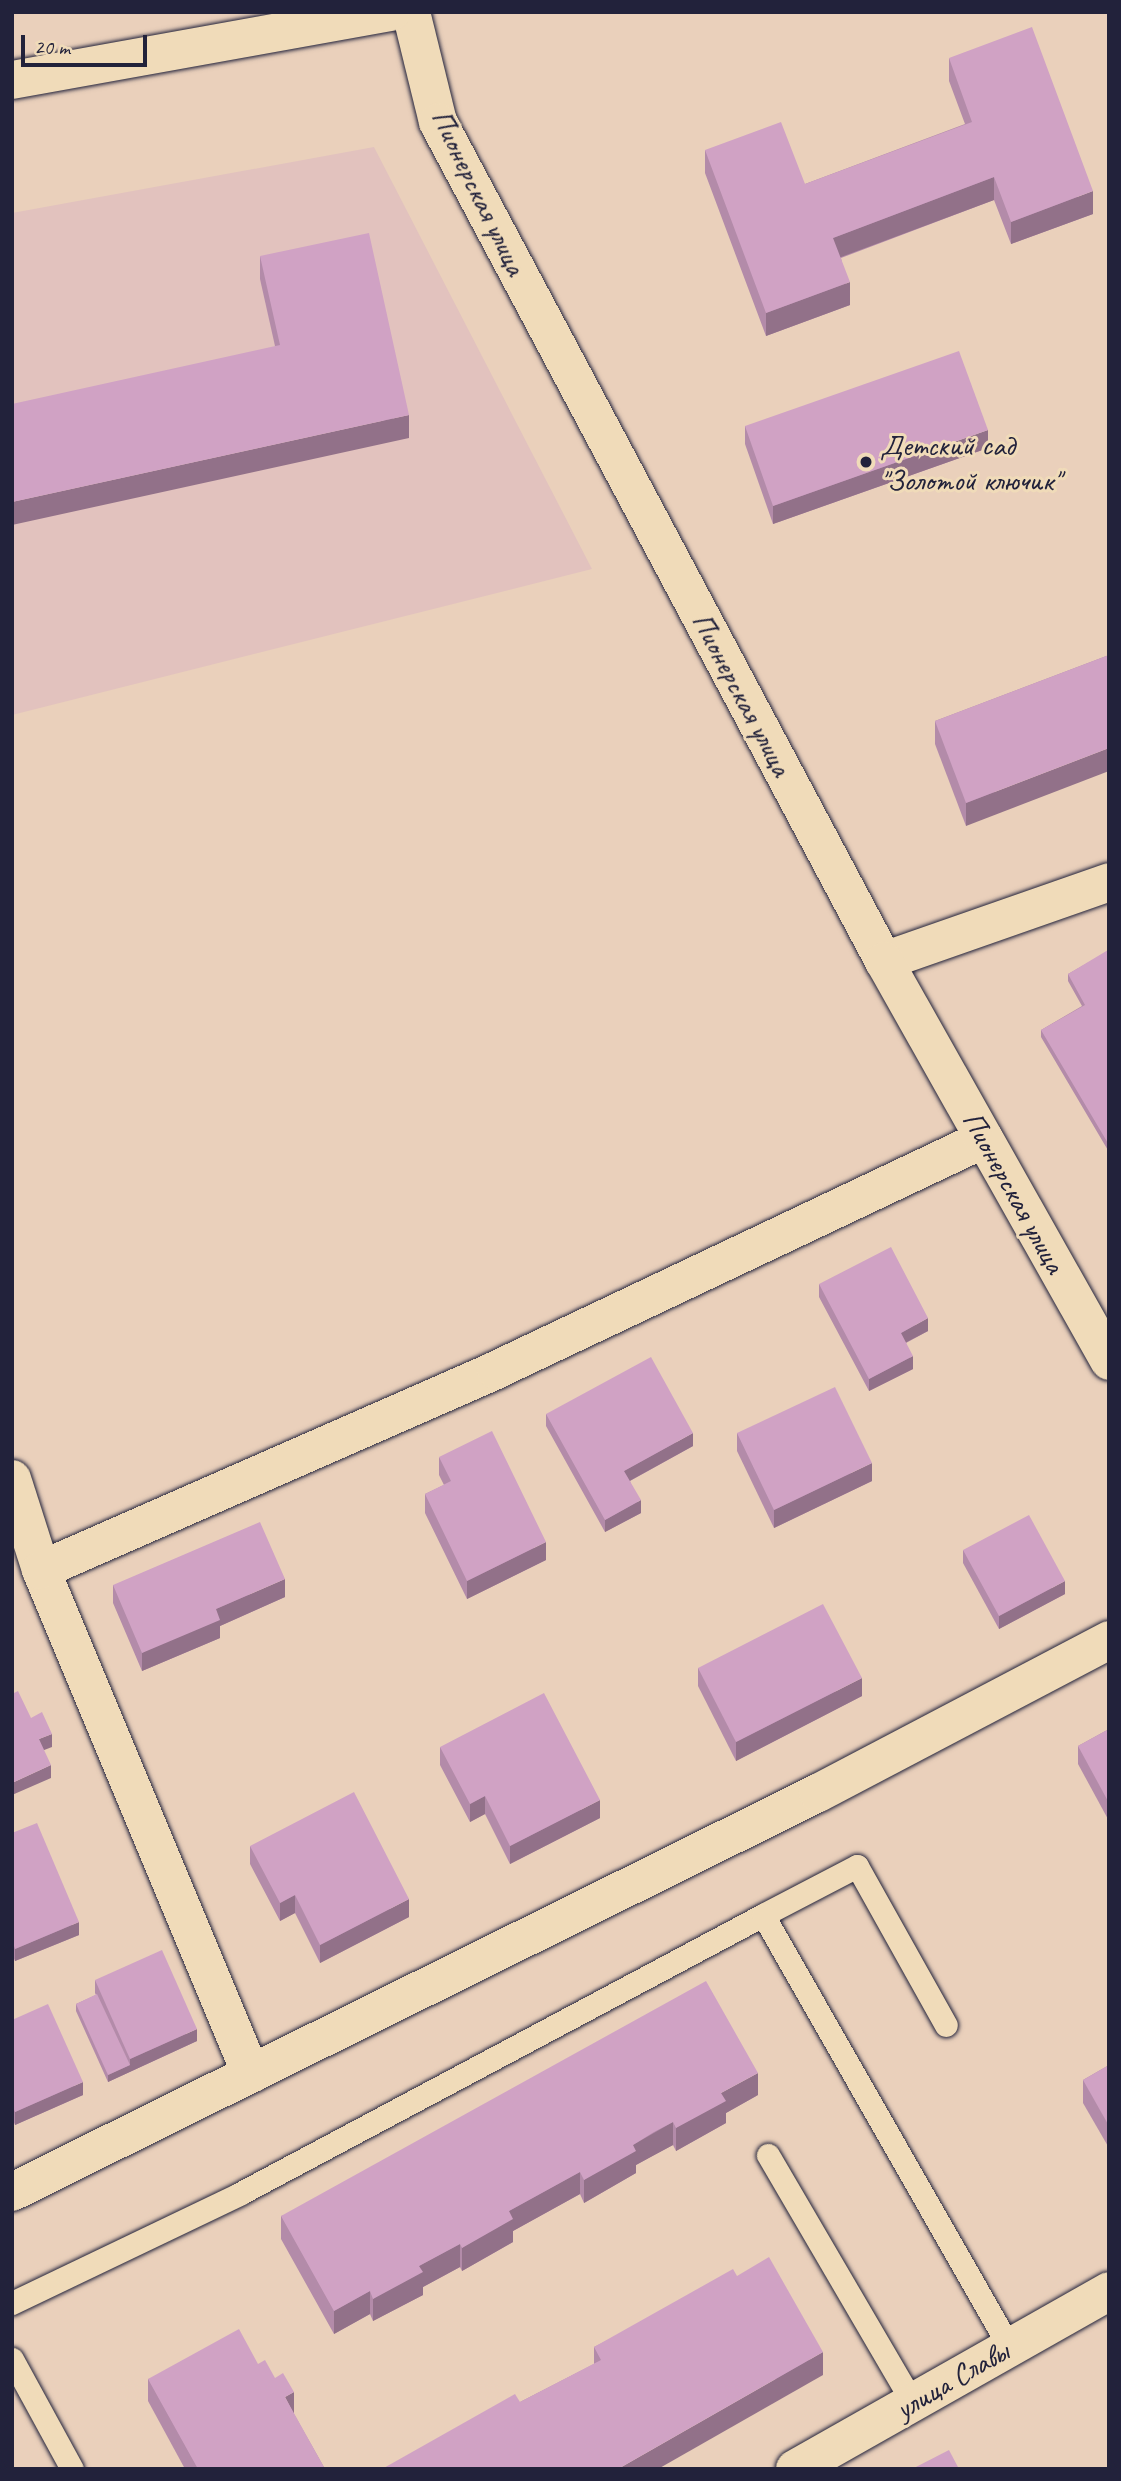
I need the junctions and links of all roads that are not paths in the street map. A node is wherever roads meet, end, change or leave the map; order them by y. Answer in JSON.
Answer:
{"nodes":[{"id":1,"x":391,"y":12,"type":"edge"},
{"id":2,"x":411,"y":12,"type":"edge"},
{"id":3,"x":12,"y":80,"type":"edge"},
{"id":4,"x":1109,"y":882,"type":"edge"},
{"id":5,"x":884,"y":961,"type":"junction"},
{"id":6,"x":984,"y":1139,"type":"junction"},
{"id":7,"x":1109,"y":1361,"type":"edge"},
{"id":8,"x":14,"y":1491,"type":"edge"},
{"id":9,"x":41,"y":1570,"type":"junction"},
{"id":10,"x":1109,"y":1640,"type":"edge"},
{"id":11,"x":763,"y":1915,"type":"junction"},
{"id":12,"x":946,"y":2025,"type":"dead end"},
{"id":13,"x":251,"y":2074,"type":"junction"},
{"id":14,"x":768,"y":2155,"type":"dead end"},
{"id":15,"x":12,"y":2192,"type":"edge"},
{"id":16,"x":1109,"y":2291,"type":"edge"},
{"id":17,"x":12,"y":2303,"type":"edge"},
{"id":18,"x":1009,"y":2347,"type":"junction"},
{"id":19,"x":12,"y":2359,"type":"edge"},
{"id":20,"x":913,"y":2403,"type":"junction"},
{"id":21,"x":72,"y":2469,"type":"edge"},
{"id":22,"x":795,"y":2469,"type":"edge"}],
"edges":[{"from":1,"to":3,"type":"street"},
{"from":2,"to":5,"type":"street","name":"Пионерская улица"},
{"from":4,"to":5,"type":"street"},
{"from":5,"to":6,"type":"street","name":"Пионерская улица"},
{"from":6,"to":7,"type":"street","name":"Пионерская улица"},
{"from":6,"to":9,"type":"street"},
{"from":8,"to":9,"type":"street"},
{"from":9,"to":13,"type":"street"},
{"from":10,"to":13,"type":"street"},
{"from":11,"to":12,"type":"lane"},
{"from":11,"to":17,"type":"lane"},
{"from":11,"to":18,"type":"lane"},
{"from":13,"to":15,"type":"street"},
{"from":14,"to":20,"type":"lane"},
{"from":16,"to":18,"type":"street","name":"улица Славы"},
{"from":18,"to":20,"type":"street","name":"улица Славы"},
{"from":19,"to":21,"type":"lane"},
{"from":20,"to":22,"type":"street","name":"улица Славы"}]}
